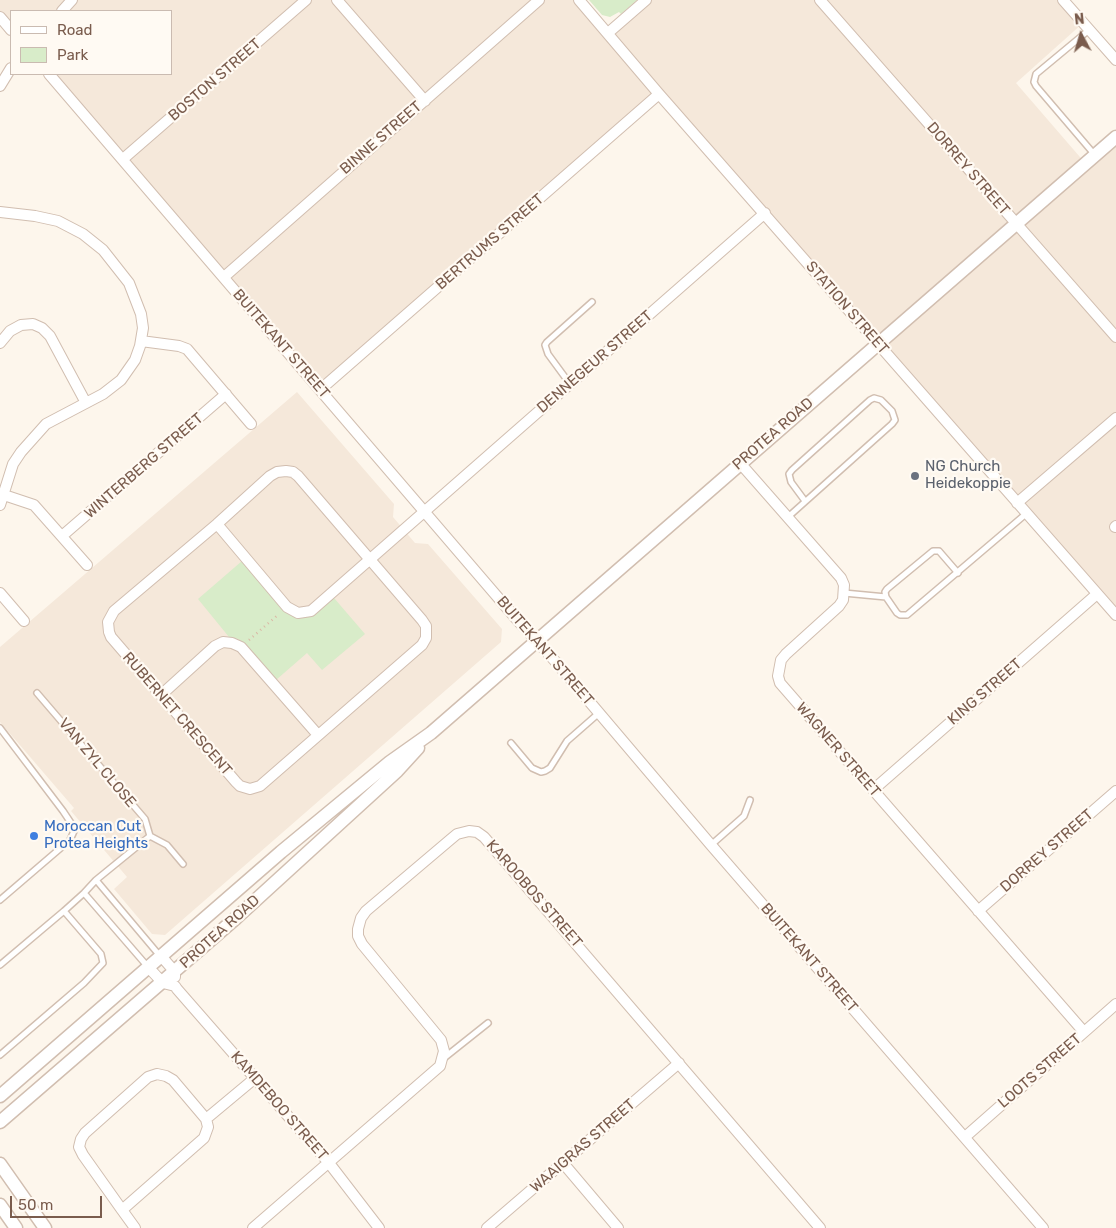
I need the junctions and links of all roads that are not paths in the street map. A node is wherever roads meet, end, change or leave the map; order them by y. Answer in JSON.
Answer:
{"nodes":[{"id":1,"x":72,"y":0,"type":"edge"},
{"id":2,"x":306,"y":0,"type":"edge"},
{"id":3,"x":337,"y":0,"type":"edge"},
{"id":4,"x":539,"y":0,"type":"edge"},
{"id":5,"x":579,"y":0,"type":"edge"},
{"id":6,"x":646,"y":0,"type":"edge"},
{"id":7,"x":820,"y":0,"type":"edge"},
{"id":8,"x":1063,"y":0,"type":"edge"},
{"id":9,"x":63,"y":10,"type":"edge"},
{"id":10,"x":0,"y":17,"type":"edge"},
{"id":11,"x":10,"y":29,"type":"edge"},
{"id":12,"x":1089,"y":30,"type":"junction"},
{"id":13,"x":608,"y":33,"type":"junction"},
{"id":14,"x":1116,"y":60,"type":"edge"},
{"id":15,"x":10,"y":70,"type":"edge"},
{"id":16,"x":50,"y":75,"type":"edge"},
{"id":17,"x":0,"y":86,"type":"edge"},
{"id":18,"x":659,"y":94,"type":"junction"},
{"id":19,"x":424,"y":100,"type":"junction"},
{"id":20,"x":1116,"y":136,"type":"edge"},
{"id":21,"x":1095,"y":155,"type":"junction"},
{"id":22,"x":123,"y":159,"type":"junction"},
{"id":23,"x":0,"y":212,"type":"edge"},
{"id":24,"x":765,"y":213,"type":"junction"},
{"id":25,"x":1016,"y":224,"type":"junction"},
{"id":26,"x":224,"y":277,"type":"junction"},
{"id":27,"x":592,"y":302,"type":"dead end"},
{"id":28,"x":1116,"y":337,"type":"edge"},
{"id":29,"x":141,"y":340,"type":"junction"},
{"id":30,"x":0,"y":343,"type":"edge"},
{"id":31,"x":878,"y":343,"type":"junction"},
{"id":32,"x":570,"y":384,"type":"junction"},
{"id":33,"x":320,"y":390,"type":"junction"},
{"id":34,"x":226,"y":394,"type":"junction"},
{"id":35,"x":86,"y":403,"type":"junction"},
{"id":36,"x":1116,"y":418,"type":"edge"},
{"id":37,"x":251,"y":424,"type":"dead end"},
{"id":38,"x":740,"y":463,"type":"junction"},
{"id":39,"x":2,"y":500,"type":"edge"},
{"id":40,"x":805,"y":501,"type":"junction"},
{"id":41,"x":1017,"y":503,"type":"junction"},
{"id":42,"x":424,"y":511,"type":"junction"},
{"id":43,"x":1026,"y":513,"type":"junction"},
{"id":44,"x":788,"y":517,"type":"junction"},
{"id":45,"x":217,"y":524,"type":"junction"},
{"id":46,"x":62,"y":536,"type":"junction"},
{"id":47,"x":369,"y":560,"type":"junction"},
{"id":48,"x":87,"y":565,"type":"dead end"},
{"id":49,"x":958,"y":573,"type":"junction"},
{"id":50,"x":0,"y":593,"type":"edge"},
{"id":51,"x":844,"y":593,"type":"junction"},
{"id":52,"x":1097,"y":594,"type":"junction"},
{"id":53,"x":886,"y":596,"type":"junction"},
{"id":54,"x":1116,"y":615,"type":"edge"},
{"id":55,"x":24,"y":621,"type":"dead end"},
{"id":56,"x":536,"y":642,"type":"junction"},
{"id":57,"x":37,"y":693,"type":"dead end"},
{"id":58,"x":161,"y":695,"type":"junction"},
{"id":59,"x":599,"y":713,"type":"junction"},
{"id":60,"x":0,"y":728,"type":"edge"},
{"id":61,"x":432,"y":733,"type":"junction"},
{"id":62,"x":318,"y":735,"type":"junction"},
{"id":63,"x":511,"y":743,"type":"dead end"},
{"id":64,"x":873,"y":790,"type":"junction"},
{"id":65,"x":1116,"y":791,"type":"edge"},
{"id":66,"x":750,"y":800,"type":"dead end"},
{"id":67,"x":150,"y":836,"type":"junction"},
{"id":68,"x":711,"y":845,"type":"junction"},
{"id":69,"x":182,"y":864,"type":"dead end"},
{"id":70,"x":96,"y":880,"type":"junction"},
{"id":71,"x":84,"y":893,"type":"junction"},
{"id":72,"x":0,"y":900,"type":"edge"},
{"id":73,"x":64,"y":910,"type":"junction"},
{"id":74,"x":978,"y":911,"type":"junction"},
{"id":75,"x":161,"y":956,"type":"junction"},
{"id":76,"x":0,"y":965,"type":"edge"},
{"id":77,"x":149,"y":968,"type":"junction"},
{"id":78,"x":175,"y":972,"type":"junction"},
{"id":79,"x":169,"y":984,"type":"junction"},
{"id":80,"x":1116,"y":1004,"type":"edge"},
{"id":81,"x":488,"y":1023,"type":"dead end"},
{"id":82,"x":1084,"y":1032,"type":"junction"},
{"id":83,"x":0,"y":1055,"type":"edge"},
{"id":84,"x":444,"y":1058,"type":"junction"},
{"id":85,"x":679,"y":1063,"type":"junction"},
{"id":86,"x":254,"y":1079,"type":"junction"},
{"id":87,"x":0,"y":1096,"type":"edge"},
{"id":88,"x":206,"y":1119,"type":"junction"},
{"id":89,"x":0,"y":1122,"type":"edge"},
{"id":90,"x":965,"y":1137,"type":"junction"},
{"id":91,"x":329,"y":1163,"type":"junction"},
{"id":92,"x":563,"y":1163,"type":"junction"},
{"id":93,"x":0,"y":1164,"type":"edge"},
{"id":94,"x":0,"y":1205,"type":"edge"},
{"id":95,"x":122,"y":1210,"type":"junction"},
{"id":96,"x":16,"y":1228,"type":"edge"},
{"id":97,"x":45,"y":1228,"type":"edge"},
{"id":98,"x":135,"y":1228,"type":"edge"},
{"id":99,"x":253,"y":1228,"type":"edge"},
{"id":100,"x":379,"y":1228,"type":"edge"},
{"id":101,"x":487,"y":1228,"type":"edge"},
{"id":102,"x":618,"y":1228,"type":"edge"},
{"id":103,"x":820,"y":1228,"type":"edge"},
{"id":104,"x":1043,"y":1228,"type":"edge"}],
"edges":[{"from":1,"to":9,"type":"street"},
{"from":2,"to":22,"type":"street","name":"BOSTON STREET"},
{"from":3,"to":19,"type":"street"},
{"from":4,"to":19,"type":"street","name":"BINNE STREET"},
{"from":5,"to":13,"type":"street","name":"STATION STREET"},
{"from":6,"to":13,"type":"street"},
{"from":7,"to":25,"type":"street","name":"DORREY STREET"},
{"from":8,"to":12,"type":"street"},
{"from":10,"to":11,"type":"street"},
{"from":12,"to":14,"type":"street"},
{"from":12,"to":21,"type":"lane"},
{"from":13,"to":18,"type":"street","name":"STATION STREET"},
{"from":15,"to":17,"type":"street"},
{"from":16,"to":22,"type":"street","name":"BUITEKANT STREET"},
{"from":18,"to":24,"type":"street","name":"STATION STREET"},
{"from":18,"to":33,"type":"street","name":"BERTRUMS STREET"},
{"from":19,"to":26,"type":"street","name":"BINNE STREET"},
{"from":20,"to":21,"type":"street","name":"PROTEA ROAD"},
{"from":21,"to":25,"type":"street","name":"PROTEA ROAD"},
{"from":22,"to":26,"type":"street","name":"BUITEKANT STREET"},
{"from":23,"to":29,"type":"street"},
{"from":24,"to":31,"type":"street","name":"STATION STREET"},
{"from":24,"to":32,"type":"street","name":"DENNEGEUR STREET"},
{"from":25,"to":28,"type":"street","name":"DORREY STREET"},
{"from":25,"to":31,"type":"street","name":"PROTEA ROAD"},
{"from":26,"to":33,"type":"street","name":"BUITEKANT STREET"},
{"from":27,"to":32,"type":"lane"},
{"from":29,"to":34,"type":"street"},
{"from":29,"to":35,"type":"street"},
{"from":30,"to":35,"type":"street"},
{"from":31,"to":38,"type":"street","name":"PROTEA ROAD"},
{"from":31,"to":41,"type":"street","name":"STATION STREET"},
{"from":32,"to":42,"type":"street","name":"DENNEGEUR STREET"},
{"from":33,"to":42,"type":"street","name":"BUITEKANT STREET"},
{"from":34,"to":37,"type":"street"},
{"from":34,"to":46,"type":"street","name":"WINTERBERG STREET"},
{"from":35,"to":39,"type":"street"},
{"from":36,"to":41,"type":"street"},
{"from":38,"to":44,"type":"street"},
{"from":38,"to":56,"type":"street","name":"PROTEA ROAD"},
{"from":39,"to":46,"type":"street"},
{"from":40,"to":40,"type":"lane"},
{"from":40,"to":44,"type":"lane"},
{"from":41,"to":43,"type":"street","name":"STATION STREET"},
{"from":42,"to":47,"type":"street","name":"DENNEGEUR STREET"},
{"from":42,"to":56,"type":"street","name":"BUITEKANT STREET"},
{"from":43,"to":49,"type":"lane"},
{"from":43,"to":52,"type":"street","name":"STATION STREET"},
{"from":44,"to":51,"type":"street"},
{"from":45,"to":47,"type":"street","name":"DENNEGEUR STREET"},
{"from":45,"to":47,"type":"street","name":"RUBERNET CRESCENT"},
{"from":45,"to":58,"type":"street","name":"RUBERNET CRESCENT"},
{"from":46,"to":48,"type":"street"},
{"from":47,"to":62,"type":"street","name":"RUBERNET CRESCENT"},
{"from":49,"to":53,"type":"lane"},
{"from":49,"to":53,"type":"lane"},
{"from":50,"to":55,"type":"street"},
{"from":51,"to":53,"type":"lane"},
{"from":51,"to":64,"type":"street","name":"WAGNER STREET"},
{"from":52,"to":54,"type":"street","name":"STATION STREET"},
{"from":52,"to":64,"type":"street","name":"KING STREET"},
{"from":56,"to":59,"type":"street","name":"BUITEKANT STREET"},
{"from":56,"to":61,"type":"street","name":"PROTEA ROAD"},
{"from":57,"to":67,"type":"lane","name":"VAN ZYL CLOSE"},
{"from":58,"to":62,"type":"street"},
{"from":58,"to":62,"type":"street","name":"RUBERNET CRESCENT"},
{"from":59,"to":63,"type":"lane"},
{"from":59,"to":68,"type":"street","name":"BUITEKANT STREET"},
{"from":60,"to":72,"type":"lane"},
{"from":61,"to":75,"type":"street","name":"PROTEA ROAD"},
{"from":61,"to":78,"type":"street","name":"PROTEA ROAD"},
{"from":64,"to":74,"type":"street","name":"WAGNER STREET"},
{"from":65,"to":74,"type":"street","name":"DORREY STREET"},
{"from":66,"to":68,"type":"lane"},
{"from":67,"to":69,"type":"lane"},
{"from":67,"to":70,"type":"lane"},
{"from":68,"to":90,"type":"street","name":"BUITEKANT STREET"},
{"from":70,"to":71,"type":"lane"},
{"from":70,"to":75,"type":"lane"},
{"from":71,"to":73,"type":"lane"},
{"from":71,"to":77,"type":"lane"},
{"from":73,"to":76,"type":"lane"},
{"from":73,"to":83,"type":"lane"},
{"from":74,"to":82,"type":"street","name":"WAGNER STREET"},
{"from":75,"to":77,"type":"street","name":"PROTEA ROAD"},
{"from":75,"to":78,"type":"street"},
{"from":77,"to":79,"type":"street","name":"KAMDEBOO STREET"},
{"from":77,"to":87,"type":"street","name":"PROTEA ROAD"},
{"from":78,"to":79,"type":"street","name":"PROTEA ROAD"},
{"from":79,"to":86,"type":"street","name":"KAMDEBOO STREET"},
{"from":79,"to":89,"type":"street","name":"PROTEA ROAD"},
{"from":80,"to":82,"type":"street","name":"LOOTS STREET"},
{"from":81,"to":84,"type":"lane"},
{"from":82,"to":90,"type":"street","name":"LOOTS STREET"},
{"from":84,"to":85,"type":"street","name":"KAROOBOS STREET"},
{"from":84,"to":91,"type":"street"},
{"from":85,"to":92,"type":"street","name":"WAAIGRAS STREET"},
{"from":85,"to":103,"type":"street","name":"KAROOBOS STREET"},
{"from":86,"to":88,"type":"street"},
{"from":86,"to":91,"type":"street","name":"KAMDEBOO STREET"},
{"from":88,"to":95,"type":"street"},
{"from":88,"to":95,"type":"street"},
{"from":90,"to":104,"type":"street","name":"BUITEKANT STREET"},
{"from":91,"to":99,"type":"street"},
{"from":91,"to":100,"type":"street","name":"KAMDEBOO STREET"},
{"from":92,"to":101,"type":"street","name":"WAAIGRAS STREET"},
{"from":92,"to":102,"type":"street"},
{"from":93,"to":97,"type":"street"},
{"from":94,"to":96,"type":"street"},
{"from":95,"to":98,"type":"street"}]}
